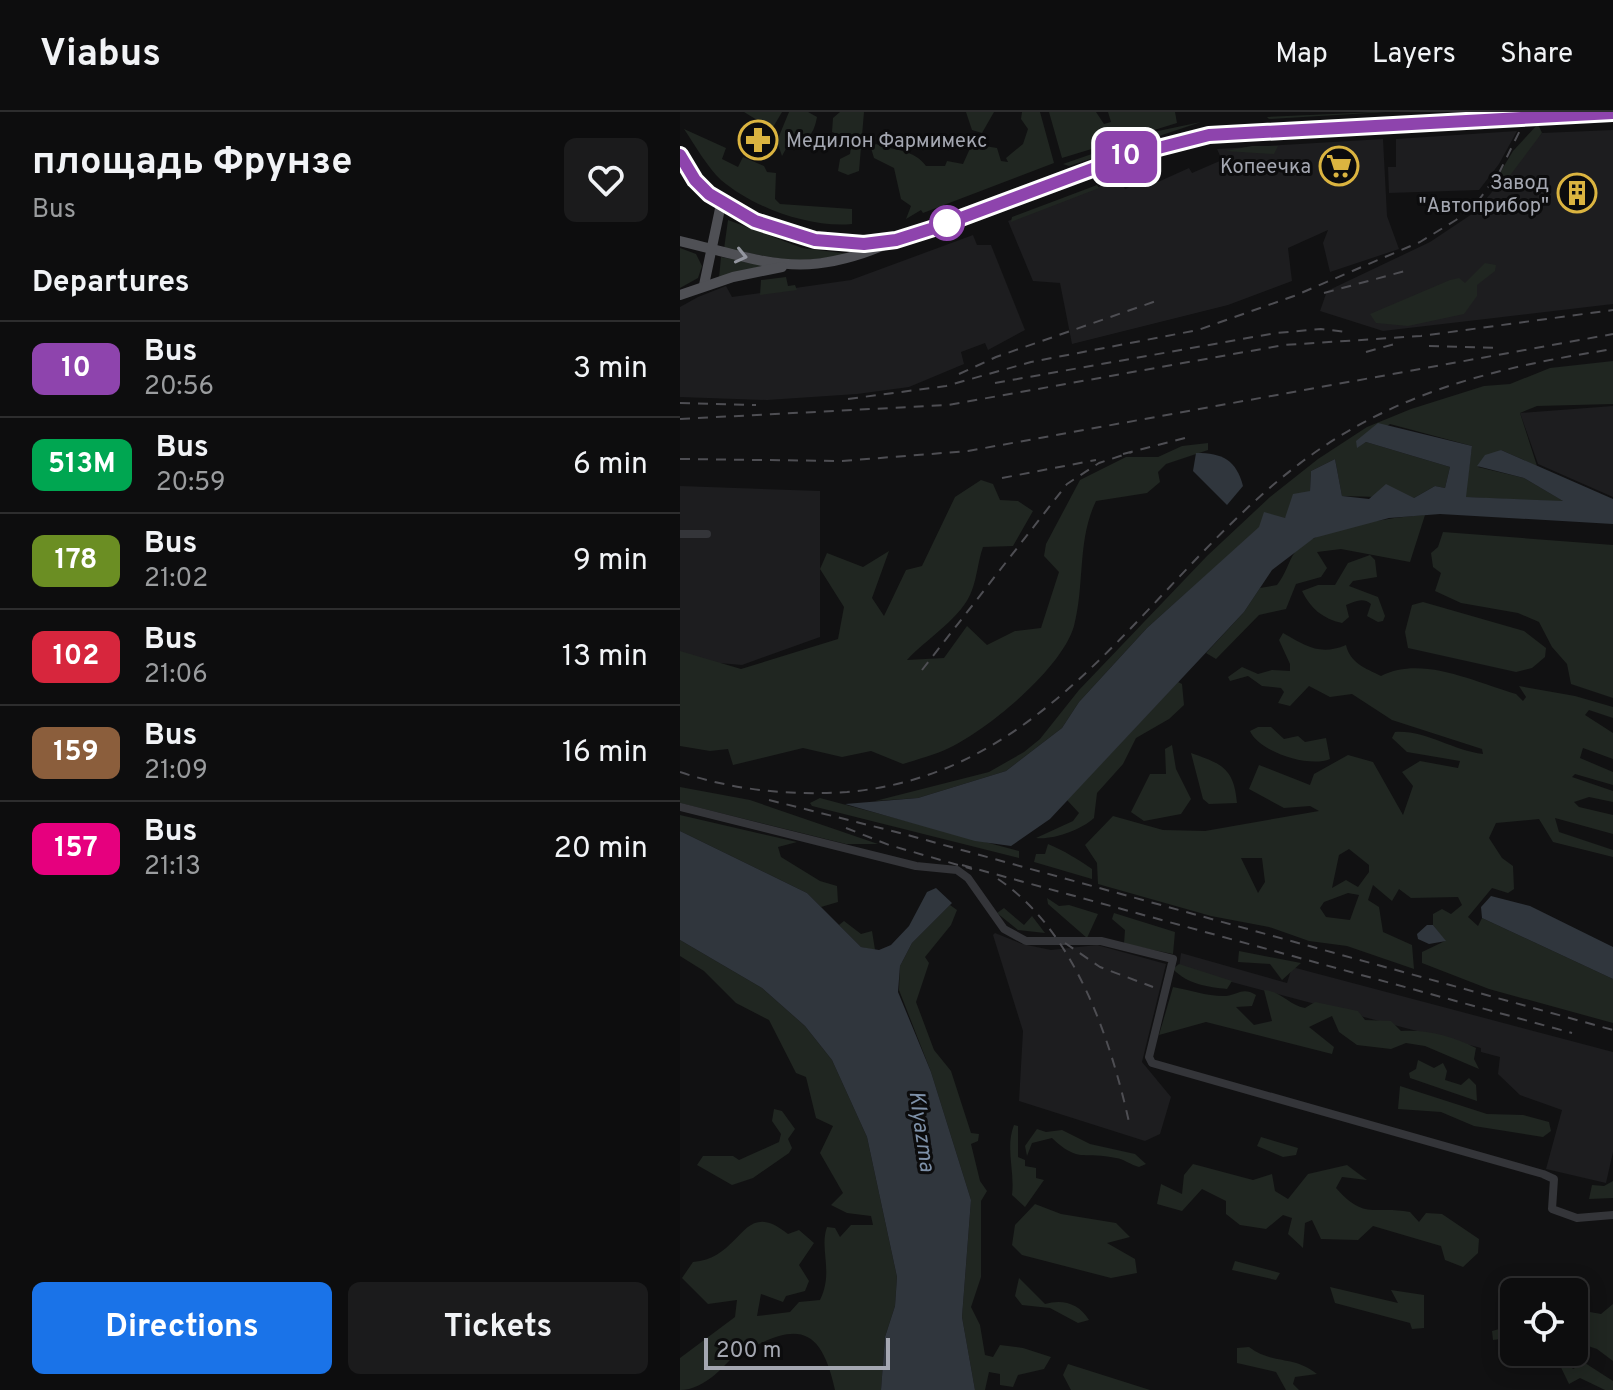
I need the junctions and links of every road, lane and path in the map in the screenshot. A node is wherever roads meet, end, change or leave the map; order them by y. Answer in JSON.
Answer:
{"nodes":[{"id":1,"x":1481,"y":112,"type":"edge"},
{"id":2,"x":1613,"y":113,"type":"edge"},
{"id":3,"x":1518,"y":114,"type":"edge"},
{"id":4,"x":1470,"y":118,"type":"junction"},
{"id":5,"x":680,"y":155,"type":"edge"},
{"id":6,"x":680,"y":166,"type":"edge"},
{"id":7,"x":695,"y":180,"type":"junction"},
{"id":8,"x":721,"y":204,"type":"junction"},
{"id":9,"x":896,"y":240,"type":"junction"},
{"id":10,"x":680,"y":241,"type":"edge"},
{"id":11,"x":713,"y":249,"type":"junction"},
{"id":12,"x":796,"y":267,"type":"junction"},
{"id":13,"x":704,"y":285,"type":"junction"},
{"id":14,"x":680,"y":295,"type":"edge"},
{"id":15,"x":680,"y":534,"type":"edge"},
{"id":16,"x":707,"y":534,"type":"dead end"},
{"id":17,"x":680,"y":807,"type":"edge"},
{"id":18,"x":1613,"y":1215,"type":"edge"}],
"edges":[{"from":1,"to":4,"type":"main road"},
{"from":2,"to":3,"type":"main road"},
{"from":3,"to":4,"type":"main road"},
{"from":4,"to":9,"type":"main road"},
{"from":5,"to":7,"type":"main road"},
{"from":6,"to":7,"type":"main road"},
{"from":7,"to":8,"type":"main road"},
{"from":8,"to":9,"type":"main road"},
{"from":8,"to":11,"type":"main road"},
{"from":9,"to":12,"type":"main road"},
{"from":10,"to":11,"type":"main road"},
{"from":11,"to":12,"type":"main road","one_way":true},
{"from":11,"to":13,"type":"main road"},
{"from":12,"to":13,"type":"main road"},
{"from":13,"to":14,"type":"main road"},
{"from":15,"to":16,"type":"street"},
{"from":17,"to":18,"type":"street"}]}
